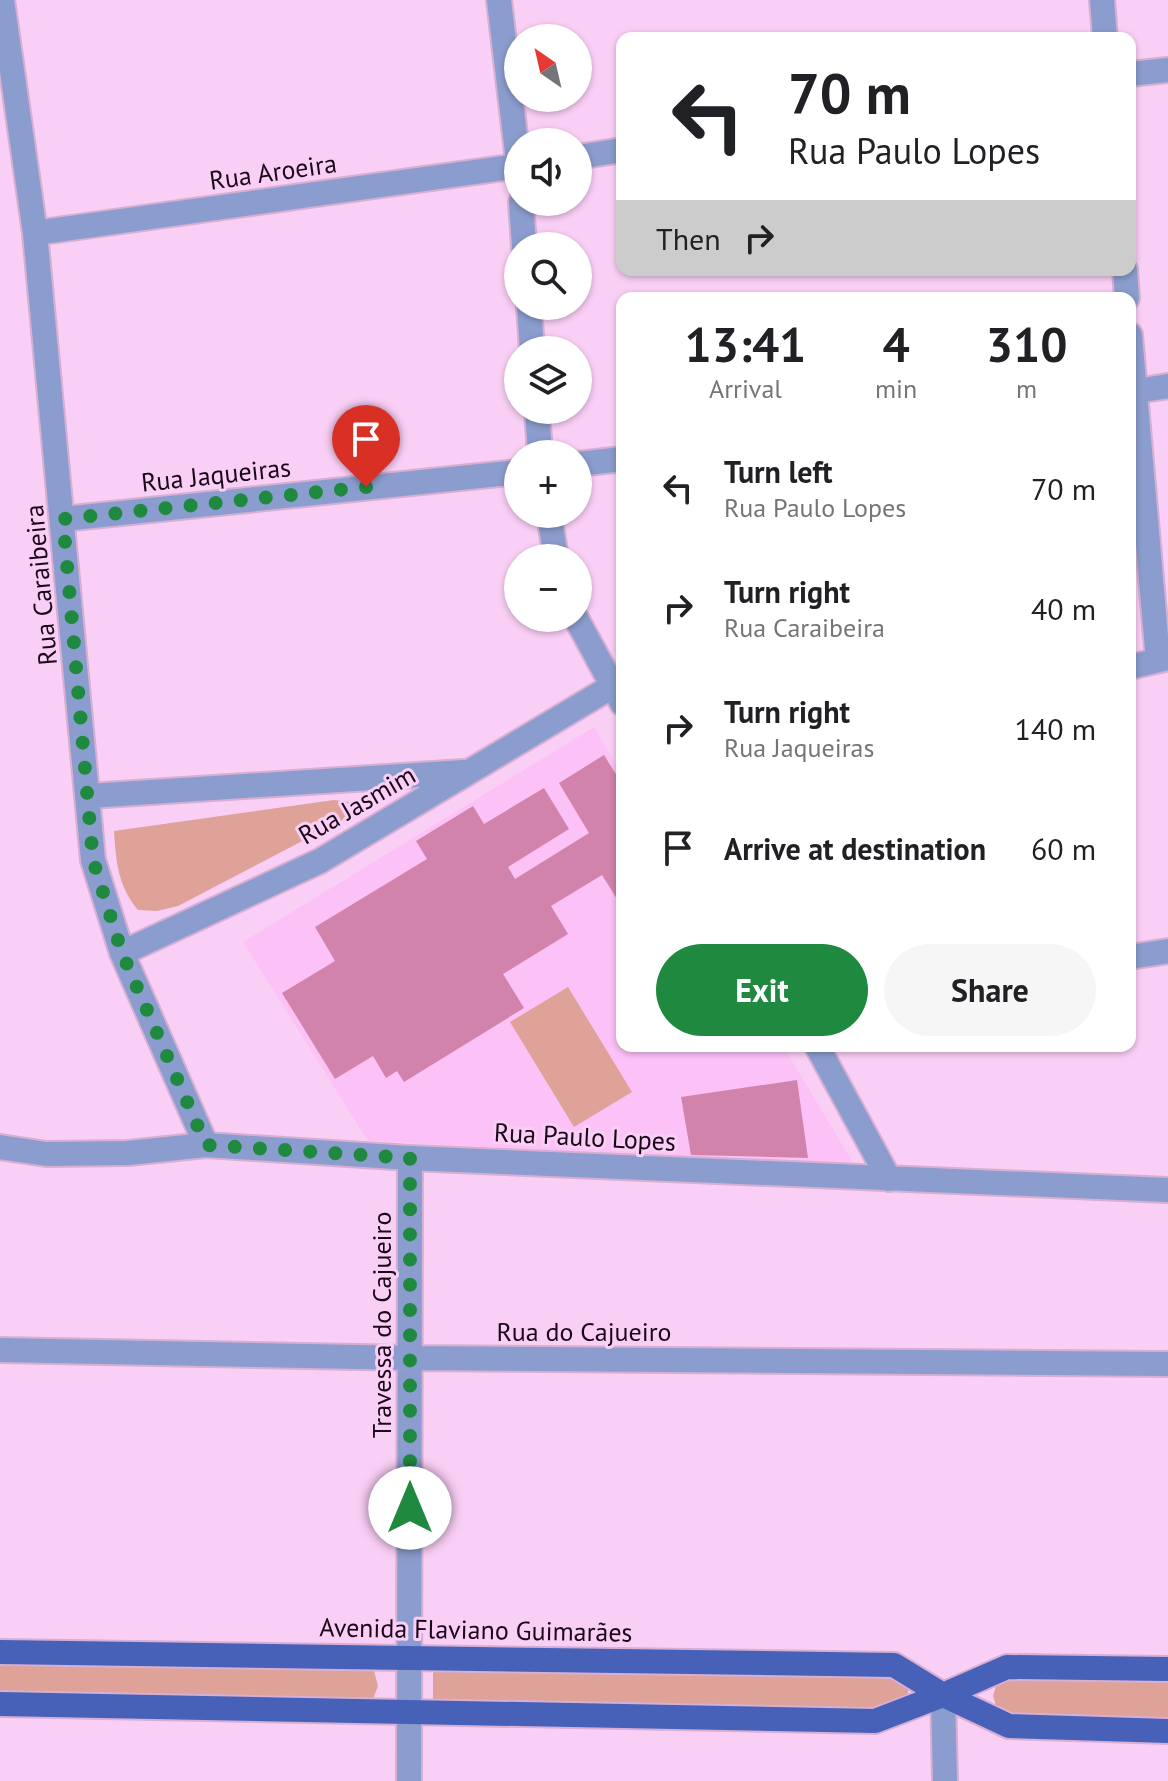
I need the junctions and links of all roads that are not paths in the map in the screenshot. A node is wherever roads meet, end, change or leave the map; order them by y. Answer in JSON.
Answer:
{"nodes":[{"id":1,"x":2,"y":0,"type":"edge"},
{"id":2,"x":499,"y":0,"type":"edge"},
{"id":3,"x":1102,"y":0,"type":"edge"},
{"id":4,"x":1105,"y":32,"type":"edge"},
{"id":5,"x":1168,"y":70,"type":"edge"},
{"id":6,"x":1136,"y":73,"type":"edge"},
{"id":7,"x":514,"y":128,"type":"edge"},
{"id":8,"x":616,"y":151,"type":"edge"},
{"id":9,"x":592,"y":155,"type":"edge"},
{"id":10,"x":504,"y":166,"type":"edge"},
{"id":11,"x":35,"y":233,"type":"junction"},
{"id":12,"x":1168,"y":386,"type":"edge"},
{"id":13,"x":1136,"y":391,"type":"edge"},
{"id":14,"x":1136,"y":426,"type":"edge"},
{"id":15,"x":616,"y":460,"type":"edge"},
{"id":16,"x":592,"y":462,"type":"edge"},
{"id":17,"x":504,"y":473,"type":"edge"},
{"id":18,"x":63,"y":519,"type":"junction"},
{"id":19,"x":583,"y":632,"type":"edge"},
{"id":20,"x":1163,"y":659,"type":"edge"},
{"id":21,"x":1136,"y":666,"type":"edge"},
{"id":22,"x":616,"y":695,"type":"edge"},
{"id":23,"x":466,"y":771,"type":"junction"},
{"id":24,"x":89,"y":796,"type":"junction"},
{"id":25,"x":1168,"y":951,"type":"edge"},
{"id":26,"x":122,"y":953,"type":"junction"},
{"id":27,"x":1136,"y":956,"type":"edge"},
{"id":28,"x":820,"y":1052,"type":"edge"},
{"id":29,"x":206,"y":1145,"type":"junction"},
{"id":30,"x":0,"y":1147,"type":"edge"},
{"id":31,"x":410,"y":1158,"type":"junction"},
{"id":32,"x":889,"y":1179,"type":"junction"},
{"id":33,"x":1168,"y":1190,"type":"edge"},
{"id":34,"x":0,"y":1350,"type":"edge"},
{"id":35,"x":410,"y":1358,"type":"junction"},
{"id":36,"x":1168,"y":1364,"type":"edge"},
{"id":37,"x":0,"y":1652,"type":"edge"},
{"id":38,"x":409,"y":1657,"type":"junction"},
{"id":39,"x":1168,"y":1669,"type":"edge"},
{"id":40,"x":943,"y":1695,"type":"junction"},
{"id":41,"x":0,"y":1704,"type":"edge"},
{"id":42,"x":408,"y":1712,"type":"junction"},
{"id":43,"x":1168,"y":1731,"type":"edge"},
{"id":44,"x":409,"y":1781,"type":"edge"},
{"id":45,"x":945,"y":1781,"type":"edge"}],
"edges":[{"from":1,"to":11,"type":"street","name":"Rua Caraibeira"},
{"from":2,"to":7,"type":"street"},
{"from":3,"to":4,"type":"street"},
{"from":5,"to":6,"type":"street"},
{"from":8,"to":9,"type":"street"},
{"from":10,"to":11,"type":"street","name":"Rua Aroeira"},
{"from":11,"to":18,"type":"street","name":"Rua Caraibeira"},
{"from":12,"to":13,"type":"street"},
{"from":14,"to":20,"type":"street"},
{"from":15,"to":16,"type":"street"},
{"from":17,"to":18,"type":"street","name":"Rua Jaqueiras"},
{"from":18,"to":24,"type":"street","name":"Rua Caraibeira"},
{"from":19,"to":22,"type":"street"},
{"from":20,"to":21,"type":"street"},
{"from":22,"to":23,"type":"street","name":"Rua Jasmim"},
{"from":23,"to":24,"type":"street"},
{"from":23,"to":26,"type":"street","name":"Rua Jasmim"},
{"from":24,"to":26,"type":"street","name":"Rua Caraibeira"},
{"from":25,"to":27,"type":"street"},
{"from":26,"to":29,"type":"street","name":"Rua Caraibeira"},
{"from":28,"to":32,"type":"street"},
{"from":29,"to":30,"type":"street","name":"Rua Paulo Lopes"},
{"from":29,"to":31,"type":"street","name":"Rua Paulo Lopes"},
{"from":31,"to":32,"type":"street","name":"Rua Paulo Lopes"},
{"from":31,"to":35,"type":"street","name":"Travessa do Cajueiro"},
{"from":32,"to":33,"type":"street","name":"Rua Paulo Lopes"},
{"from":34,"to":35,"type":"street","name":"Rua do Cajueiro"},
{"from":35,"to":36,"type":"street","name":"Rua do Cajueiro"},
{"from":35,"to":38,"type":"street","name":"Travessa do Cajueiro"},
{"from":37,"to":38,"type":"main road","name":"Avenida Flaviano Guimarães"},
{"from":38,"to":40,"type":"main road","name":"Avenida Flaviano Guimarães"},
{"from":38,"to":42,"type":"street","name":"Travessa do Cajueiro"},
{"from":39,"to":40,"type":"main road"},
{"from":40,"to":42,"type":"main road"},
{"from":40,"to":43,"type":"main road","name":"Avenida Flaviano Guimarães"},
{"from":40,"to":45,"type":"street"},
{"from":41,"to":42,"type":"main road"},
{"from":42,"to":44,"type":"street","name":"Travessa do Cajueiro"}]}
